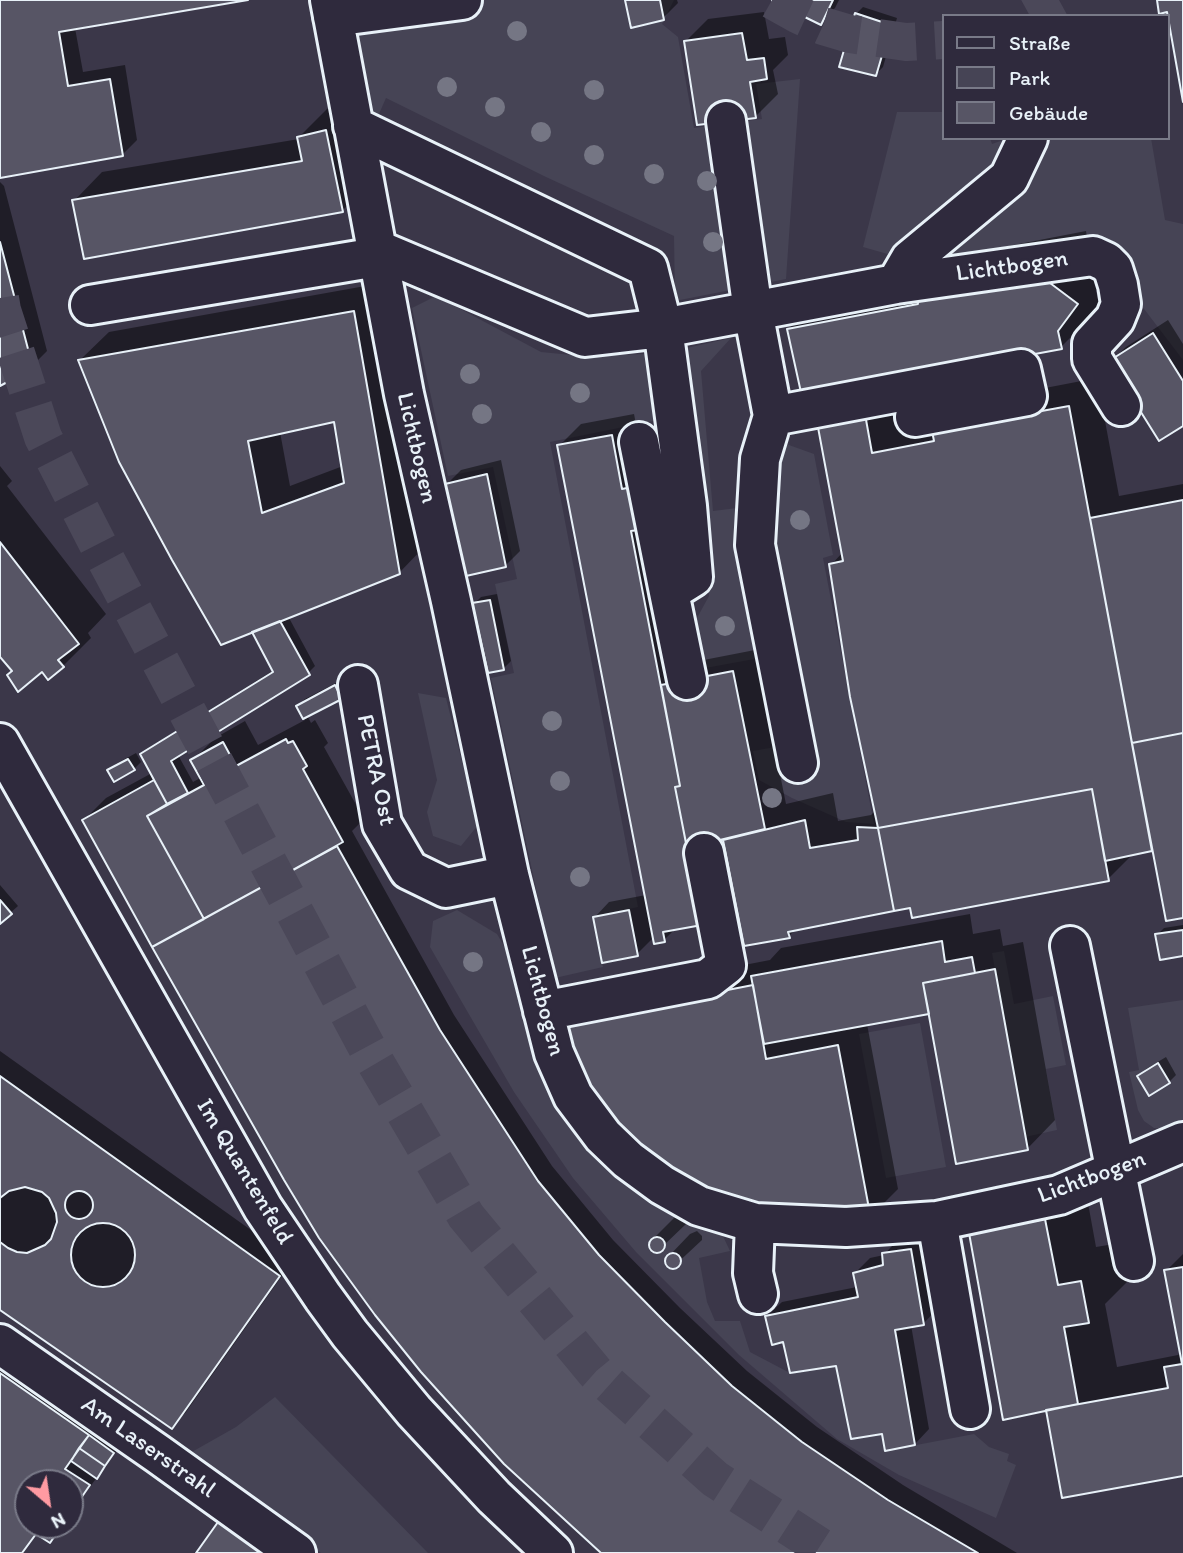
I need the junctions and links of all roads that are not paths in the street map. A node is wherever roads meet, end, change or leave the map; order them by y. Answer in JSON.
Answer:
{"nodes":[{"id":1,"x":462,"y":0,"type":"edge"},
{"id":2,"x":331,"y":9,"type":"edge"},
{"id":3,"x":726,"y":121,"type":"dead end"},
{"id":4,"x":353,"y":126,"type":"junction"},
{"id":5,"x":1027,"y":140,"type":"edge"},
{"id":6,"x":377,"y":253,"type":"junction"},
{"id":7,"x":895,"y":284,"type":"junction"},
{"id":8,"x":90,"y":305,"type":"dead end"},
{"id":9,"x":753,"y":311,"type":"junction"},
{"id":10,"x":663,"y":328,"type":"junction"},
{"id":11,"x":1121,"y":406,"type":"dead end"},
{"id":12,"x":773,"y":416,"type":"junction"},
{"id":13,"x":915,"y":417,"type":"dead end"},
{"id":14,"x":639,"y":442,"type":"dead end"},
{"id":15,"x":669,"y":592,"type":"junction"},
{"id":16,"x":687,"y":680,"type":"dead end"},
{"id":17,"x":358,"y":685,"type":"dead end"},
{"id":18,"x":0,"y":743,"type":"edge"},
{"id":19,"x":798,"y":763,"type":"dead end"},
{"id":20,"x":704,"y":853,"type":"dead end"},
{"id":21,"x":509,"y":875,"type":"junction"},
{"id":22,"x":1070,"y":946,"type":"dead end"},
{"id":23,"x":543,"y":1012,"type":"junction"},
{"id":24,"x":1183,"y":1142,"type":"edge"},
{"id":25,"x":1116,"y":1170,"type":"junction"},
{"id":26,"x":937,"y":1221,"type":"junction"},
{"id":27,"x":755,"y":1223,"type":"junction"},
{"id":28,"x":1134,"y":1261,"type":"dead end"},
{"id":29,"x":758,"y":1294,"type":"dead end"},
{"id":30,"x":0,"y":1344,"type":"edge"},
{"id":31,"x":970,"y":1409,"type":"dead end"},
{"id":32,"x":296,"y":1553,"type":"edge"},
{"id":33,"x":553,"y":1553,"type":"edge"}],
"edges":[{"from":1,"to":2,"type":"lane","name":"Lichtbogen"},
{"from":2,"to":4,"type":"lane","name":"Lichtbogen"},
{"from":3,"to":9,"type":"lane"},
{"from":4,"to":6,"type":"lane","name":"Lichtbogen"},
{"from":4,"to":10,"type":"lane"},
{"from":5,"to":7,"type":"lane"},
{"from":6,"to":8,"type":"lane"},
{"from":6,"to":10,"type":"lane","name":"Lichtbogen"},
{"from":6,"to":21,"type":"lane","name":"Lichtbogen"},
{"from":7,"to":9,"type":"lane","name":"Lichtbogen"},
{"from":7,"to":11,"type":"lane","name":"Lichtbogen"},
{"from":9,"to":10,"type":"lane","name":"Lichtbogen"},
{"from":9,"to":12,"type":"lane"},
{"from":10,"to":15,"type":"lane"},
{"from":12,"to":13,"type":"lane"},
{"from":12,"to":19,"type":"lane"},
{"from":14,"to":15,"type":"lane"},
{"from":15,"to":16,"type":"lane"},
{"from":17,"to":21,"type":"lane","name":"PETRA Ost"},
{"from":18,"to":33,"type":"lane","name":"Im Quantenfeld"},
{"from":20,"to":23,"type":"lane"},
{"from":21,"to":23,"type":"lane","name":"Lichtbogen"},
{"from":22,"to":25,"type":"lane"},
{"from":23,"to":27,"type":"lane","name":"Lichtbogen"},
{"from":24,"to":25,"type":"lane","name":"Lichtbogen"},
{"from":25,"to":26,"type":"lane","name":"Lichtbogen"},
{"from":25,"to":28,"type":"lane"},
{"from":26,"to":27,"type":"lane","name":"Lichtbogen"},
{"from":26,"to":31,"type":"lane"},
{"from":27,"to":29,"type":"lane"},
{"from":30,"to":32,"type":"lane","name":"Am Laserstrahl"}]}
